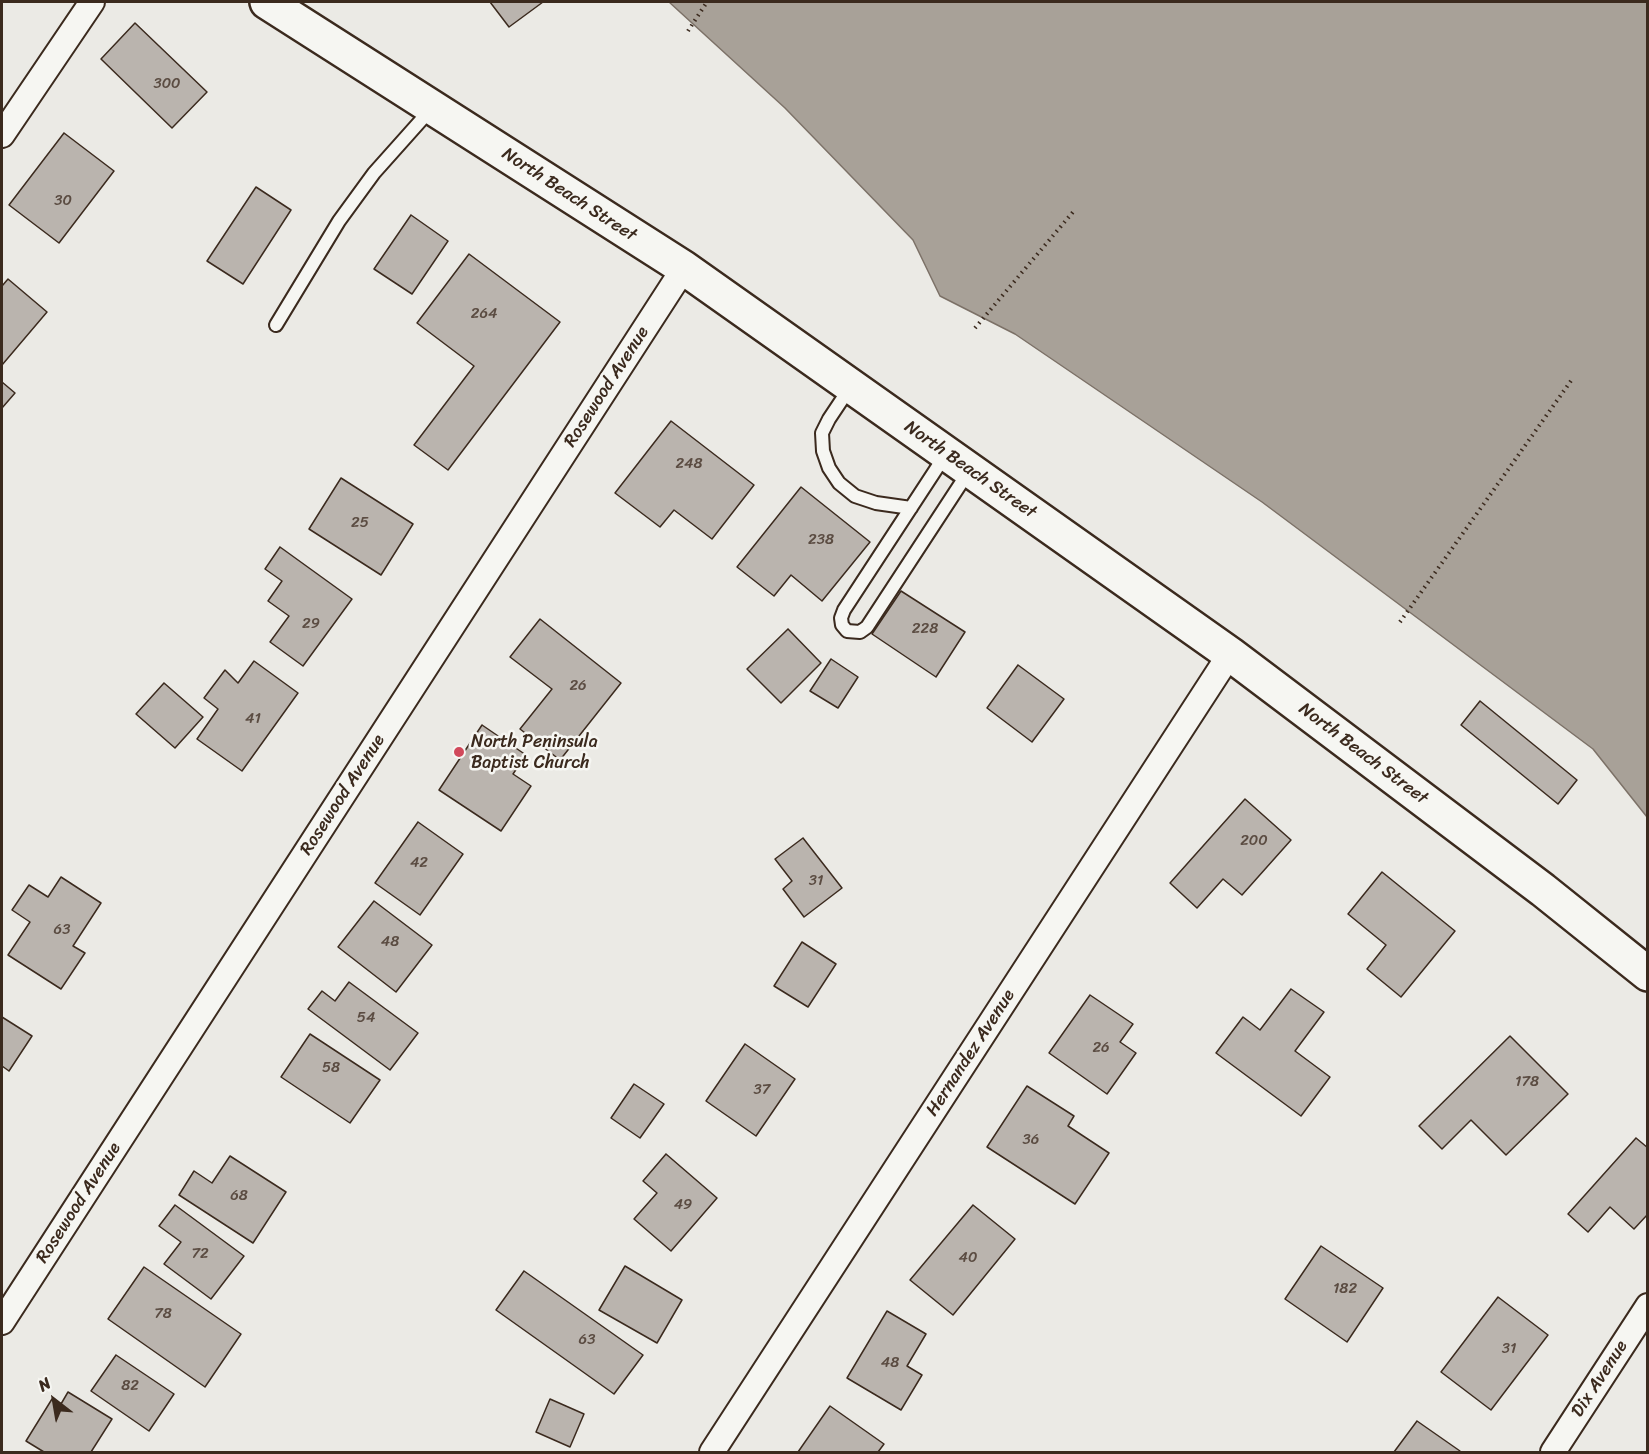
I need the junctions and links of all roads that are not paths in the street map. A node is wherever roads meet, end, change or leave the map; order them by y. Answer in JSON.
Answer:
{"nodes":[{"id":1,"x":92,"y":2,"type":"edge"},
{"id":2,"x":267,"y":2,"type":"edge"},
{"id":3,"x":433,"y":108,"type":"junction"},
{"id":4,"x":2,"y":135,"type":"edge"},
{"id":5,"x":684,"y":268,"type":"junction"},
{"id":6,"x":276,"y":325,"type":"dead end"},
{"id":7,"x":851,"y":386,"type":"junction"},
{"id":8,"x":958,"y":461,"type":"junction"},
{"id":9,"x":911,"y":508,"type":"junction"},
{"id":10,"x":1230,"y":654,"type":"junction"},
{"id":11,"x":1647,"y":974,"type":"edge"},
{"id":12,"x":1647,"y":1306,"type":"edge"},
{"id":13,"x":2,"y":1322,"type":"edge"},
{"id":14,"x":712,"y":1452,"type":"edge"},
{"id":15,"x":1553,"y":1452,"type":"edge"}],
"edges":[{"from":1,"to":4,"type":"street"},
{"from":2,"to":3,"type":"street","name":"North Beach Street"},
{"from":3,"to":5,"type":"street","name":"North Beach Street"},
{"from":3,"to":6,"type":"lane"},
{"from":5,"to":7,"type":"street","name":"North Beach Street"},
{"from":5,"to":13,"type":"street","name":"Rosewood Avenue"},
{"from":7,"to":8,"type":"street","name":"North Beach Street"},
{"from":7,"to":9,"type":"lane"},
{"from":8,"to":9,"type":"lane"},
{"from":8,"to":9,"type":"lane"},
{"from":8,"to":10,"type":"street","name":"North Beach Street"},
{"from":10,"to":11,"type":"street","name":"North Beach Street"},
{"from":10,"to":14,"type":"street","name":"Hernandez Avenue"},
{"from":12,"to":15,"type":"street","name":"Dix Avenue"}]}
